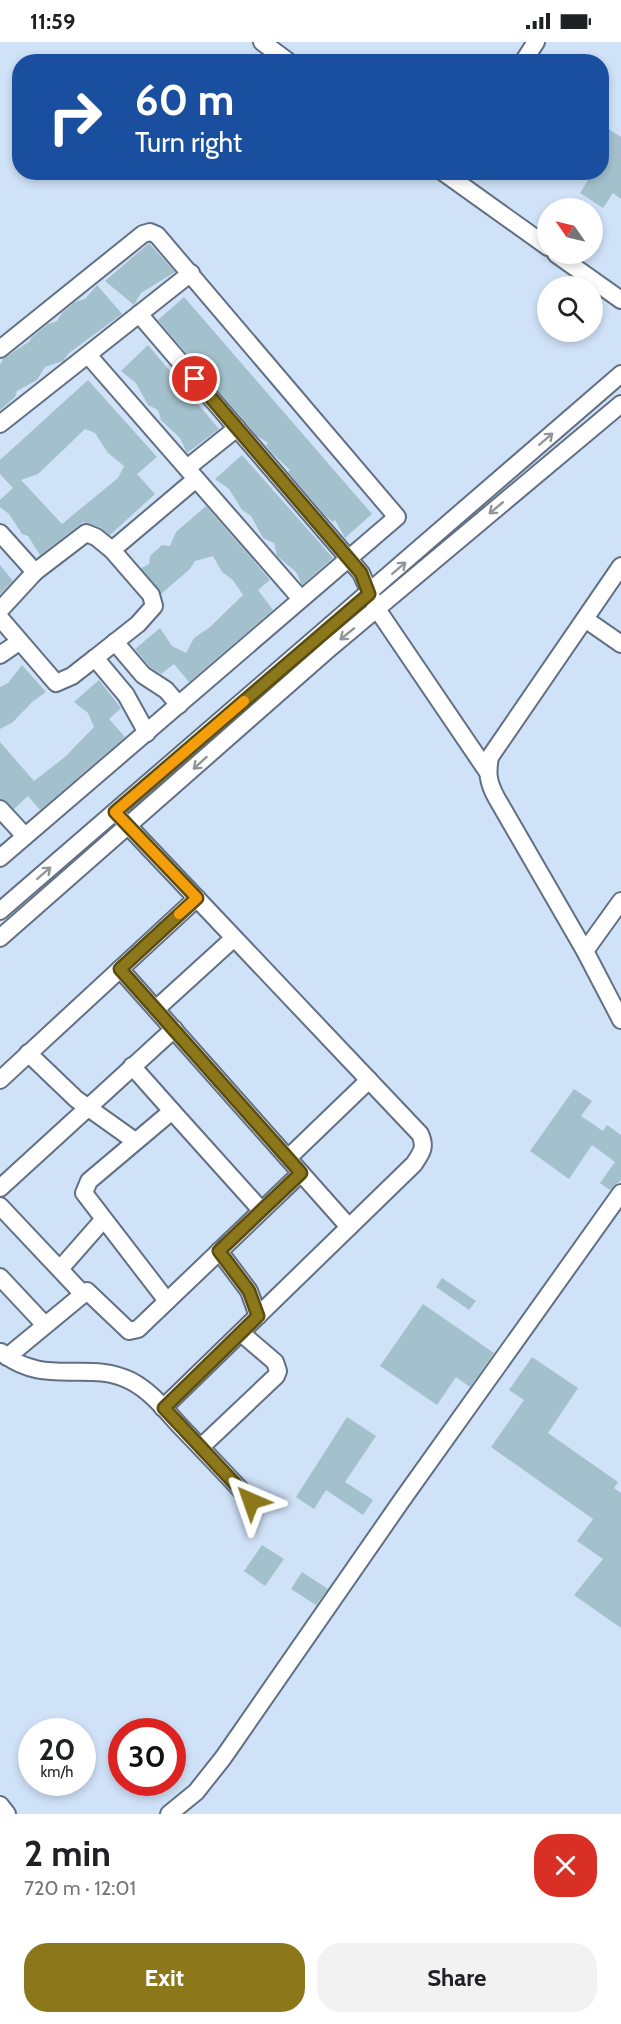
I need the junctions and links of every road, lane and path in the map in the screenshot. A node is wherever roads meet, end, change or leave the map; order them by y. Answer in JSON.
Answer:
{"nodes":[{"id":1,"x":262,"y":42,"type":"edge"},
{"id":2,"x":278,"y":54,"type":"edge"},
{"id":3,"x":455,"y":180,"type":"edge"},
{"id":4,"x":537,"y":239,"type":"edge"},
{"id":5,"x":570,"y":264,"type":"edge"},
{"id":6,"x":191,"y":273,"type":"junction"},
{"id":7,"x":621,"y":300,"type":"edge"},
{"id":8,"x":139,"y":314,"type":"junction"},
{"id":9,"x":0,"y":349,"type":"edge"},
{"id":10,"x":88,"y":356,"type":"junction"},
{"id":11,"x":621,"y":374,"type":"edge"},
{"id":12,"x":621,"y":404,"type":"edge"},
{"id":13,"x":0,"y":424,"type":"edge"},
{"id":14,"x":237,"y":428,"type":"junction"},
{"id":15,"x":192,"y":474,"type":"junction"},
{"id":16,"x":0,"y":533,"type":"edge"},
{"id":17,"x":112,"y":550,"type":"junction"},
{"id":18,"x":348,"y":558,"type":"junction"},
{"id":19,"x":621,"y":566,"type":"edge"},
{"id":20,"x":35,"y":572,"type":"junction"},
{"id":21,"x":369,"y":594,"type":"junction"},
{"id":22,"x":301,"y":599,"type":"junction"},
{"id":23,"x":377,"y":609,"type":"junction"},
{"id":24,"x":0,"y":610,"type":"edge"},
{"id":25,"x":0,"y":618,"type":"edge"},
{"id":26,"x":585,"y":619,"type":"junction"},
{"id":27,"x":19,"y":642,"type":"junction"},
{"id":28,"x":115,"y":642,"type":"junction"},
{"id":29,"x":621,"y":644,"type":"edge"},
{"id":30,"x":0,"y":655,"type":"edge"},
{"id":31,"x":95,"y":658,"type":"junction"},
{"id":32,"x":179,"y":705,"type":"junction"},
{"id":33,"x":147,"y":733,"type":"junction"},
{"id":34,"x":487,"y":771,"type":"junction"},
{"id":35,"x":0,"y":809,"type":"edge"},
{"id":36,"x":115,"y":812,"type":"junction"},
{"id":37,"x":128,"y":826,"type":"junction"},
{"id":38,"x":24,"y":836,"type":"junction"},
{"id":39,"x":0,"y":858,"type":"edge"},
{"id":40,"x":197,"y":898,"type":"junction"},
{"id":41,"x":621,"y":901,"type":"edge"},
{"id":42,"x":0,"y":910,"type":"edge"},
{"id":43,"x":15,"y":924,"type":"junction"},
{"id":44,"x":0,"y":938,"type":"edge"},
{"id":45,"x":234,"y":938,"type":"junction"},
{"id":46,"x":585,"y":951,"type":"junction"},
{"id":47,"x":120,"y":969,"type":"junction"},
{"id":48,"x":156,"y":1009,"type":"junction"},
{"id":49,"x":621,"y":1020,"type":"edge"},
{"id":50,"x":174,"y":1029,"type":"junction"},
{"id":51,"x":28,"y":1053,"type":"junction"},
{"id":52,"x":132,"y":1066,"type":"junction"},
{"id":53,"x":0,"y":1080,"type":"edge"},
{"id":54,"x":369,"y":1080,"type":"junction"},
{"id":55,"x":87,"y":1107,"type":"junction"},
{"id":56,"x":172,"y":1111,"type":"junction"},
{"id":57,"x":135,"y":1141,"type":"junction"},
{"id":58,"x":288,"y":1158,"type":"junction"},
{"id":59,"x":301,"y":1173,"type":"junction"},
{"id":60,"x":0,"y":1188,"type":"edge"},
{"id":61,"x":621,"y":1193,"type":"edge"},
{"id":62,"x":0,"y":1206,"type":"edge"},
{"id":63,"x":261,"y":1210,"type":"junction"},
{"id":64,"x":103,"y":1220,"type":"junction"},
{"id":65,"x":349,"y":1227,"type":"junction"},
{"id":66,"x":219,"y":1251,"type":"junction"},
{"id":67,"x":60,"y":1269,"type":"junction"},
{"id":68,"x":0,"y":1277,"type":"edge"},
{"id":69,"x":82,"y":1293,"type":"junction"},
{"id":70,"x":167,"y":1301,"type":"junction"},
{"id":71,"x":258,"y":1316,"type":"junction"},
{"id":72,"x":45,"y":1325,"type":"junction"},
{"id":73,"x":241,"y":1333,"type":"junction"},
{"id":74,"x":4,"y":1354,"type":"edge"},
{"id":75,"x":164,"y":1408,"type":"junction"},
{"id":76,"x":201,"y":1448,"type":"junction"},
{"id":77,"x":251,"y":1501,"type":"dead end"},
{"id":78,"x":0,"y":1805,"type":"edge"},
{"id":79,"x":7,"y":1814,"type":"edge"},
{"id":80,"x":168,"y":1814,"type":"edge"}],
"edges":[{"from":1,"to":2,"type":"street"},
{"from":3,"to":4,"type":"street"},
{"from":5,"to":7,"type":"street"},
{"from":6,"to":8,"type":"street"},
{"from":6,"to":9,"type":"street"},
{"from":6,"to":18,"type":"street"},
{"from":8,"to":10,"type":"street"},
{"from":8,"to":14,"type":"street"},
{"from":10,"to":13,"type":"street"},
{"from":10,"to":15,"type":"street"},
{"from":21,"to":11,"type":"street","one_way":true},
{"from":12,"to":23,"type":"street","one_way":true},
{"from":14,"to":15,"type":"street"},
{"from":14,"to":18,"type":"street"},
{"from":15,"to":17,"type":"street"},
{"from":15,"to":22,"type":"street"},
{"from":16,"to":20,"type":"street"},
{"from":17,"to":20,"type":"street"},
{"from":17,"to":28,"type":"street"},
{"from":18,"to":21,"type":"street"},
{"from":18,"to":22,"type":"street"},
{"from":19,"to":26,"type":"street"},
{"from":20,"to":24,"type":"street"},
{"from":21,"to":23,"type":"street"},
{"from":21,"to":36,"type":"street"},
{"from":22,"to":32,"type":"street"},
{"from":23,"to":34,"type":"street"},
{"from":23,"to":37,"type":"street","one_way":true},
{"from":25,"to":27,"type":"street"},
{"from":26,"to":29,"type":"street"},
{"from":26,"to":34,"type":"street"},
{"from":27,"to":30,"type":"street"},
{"from":27,"to":31,"type":"street"},
{"from":28,"to":31,"type":"street"},
{"from":28,"to":32,"type":"street"},
{"from":31,"to":33,"type":"street"},
{"from":32,"to":33,"type":"street"},
{"from":33,"to":38,"type":"street"},
{"from":34,"to":46,"type":"street"},
{"from":35,"to":38,"type":"street"},
{"from":36,"to":37,"type":"street"},
{"from":42,"to":36,"type":"street","one_way":true},
{"from":37,"to":40,"type":"street"},
{"from":37,"to":43,"type":"street"},
{"from":38,"to":39,"type":"street"},
{"from":40,"to":45,"type":"street"},
{"from":40,"to":47,"type":"street"},
{"from":41,"to":46,"type":"street"},
{"from":42,"to":43,"type":"street"},
{"from":43,"to":44,"type":"street"},
{"from":45,"to":48,"type":"street"},
{"from":45,"to":54,"type":"street"},
{"from":46,"to":49,"type":"street"},
{"from":47,"to":48,"type":"street"},
{"from":47,"to":51,"type":"street"},
{"from":48,"to":50,"type":"street"},
{"from":50,"to":52,"type":"street"},
{"from":50,"to":58,"type":"street"},
{"from":51,"to":53,"type":"street"},
{"from":51,"to":55,"type":"street"},
{"from":52,"to":55,"type":"street"},
{"from":52,"to":56,"type":"street"},
{"from":54,"to":58,"type":"street"},
{"from":54,"to":65,"type":"street"},
{"from":55,"to":57,"type":"street"},
{"from":55,"to":60,"type":"street"},
{"from":56,"to":57,"type":"street"},
{"from":56,"to":63,"type":"street"},
{"from":57,"to":64,"type":"street"},
{"from":58,"to":59,"type":"street"},
{"from":59,"to":63,"type":"street"},
{"from":59,"to":65,"type":"street"},
{"from":61,"to":80,"type":"street"},
{"from":62,"to":67,"type":"street"},
{"from":63,"to":66,"type":"street"},
{"from":64,"to":67,"type":"street"},
{"from":64,"to":70,"type":"street"},
{"from":65,"to":71,"type":"street"},
{"from":66,"to":70,"type":"street"},
{"from":66,"to":71,"type":"street"},
{"from":67,"to":69,"type":"street"},
{"from":68,"to":72,"type":"street"},
{"from":69,"to":70,"type":"street"},
{"from":69,"to":72,"type":"street"},
{"from":71,"to":73,"type":"street"},
{"from":72,"to":74,"type":"street"},
{"from":73,"to":75,"type":"street"},
{"from":73,"to":76,"type":"street"},
{"from":74,"to":75,"type":"street"},
{"from":75,"to":76,"type":"street"},
{"from":76,"to":77,"type":"street"},
{"from":78,"to":79,"type":"street"}]}
